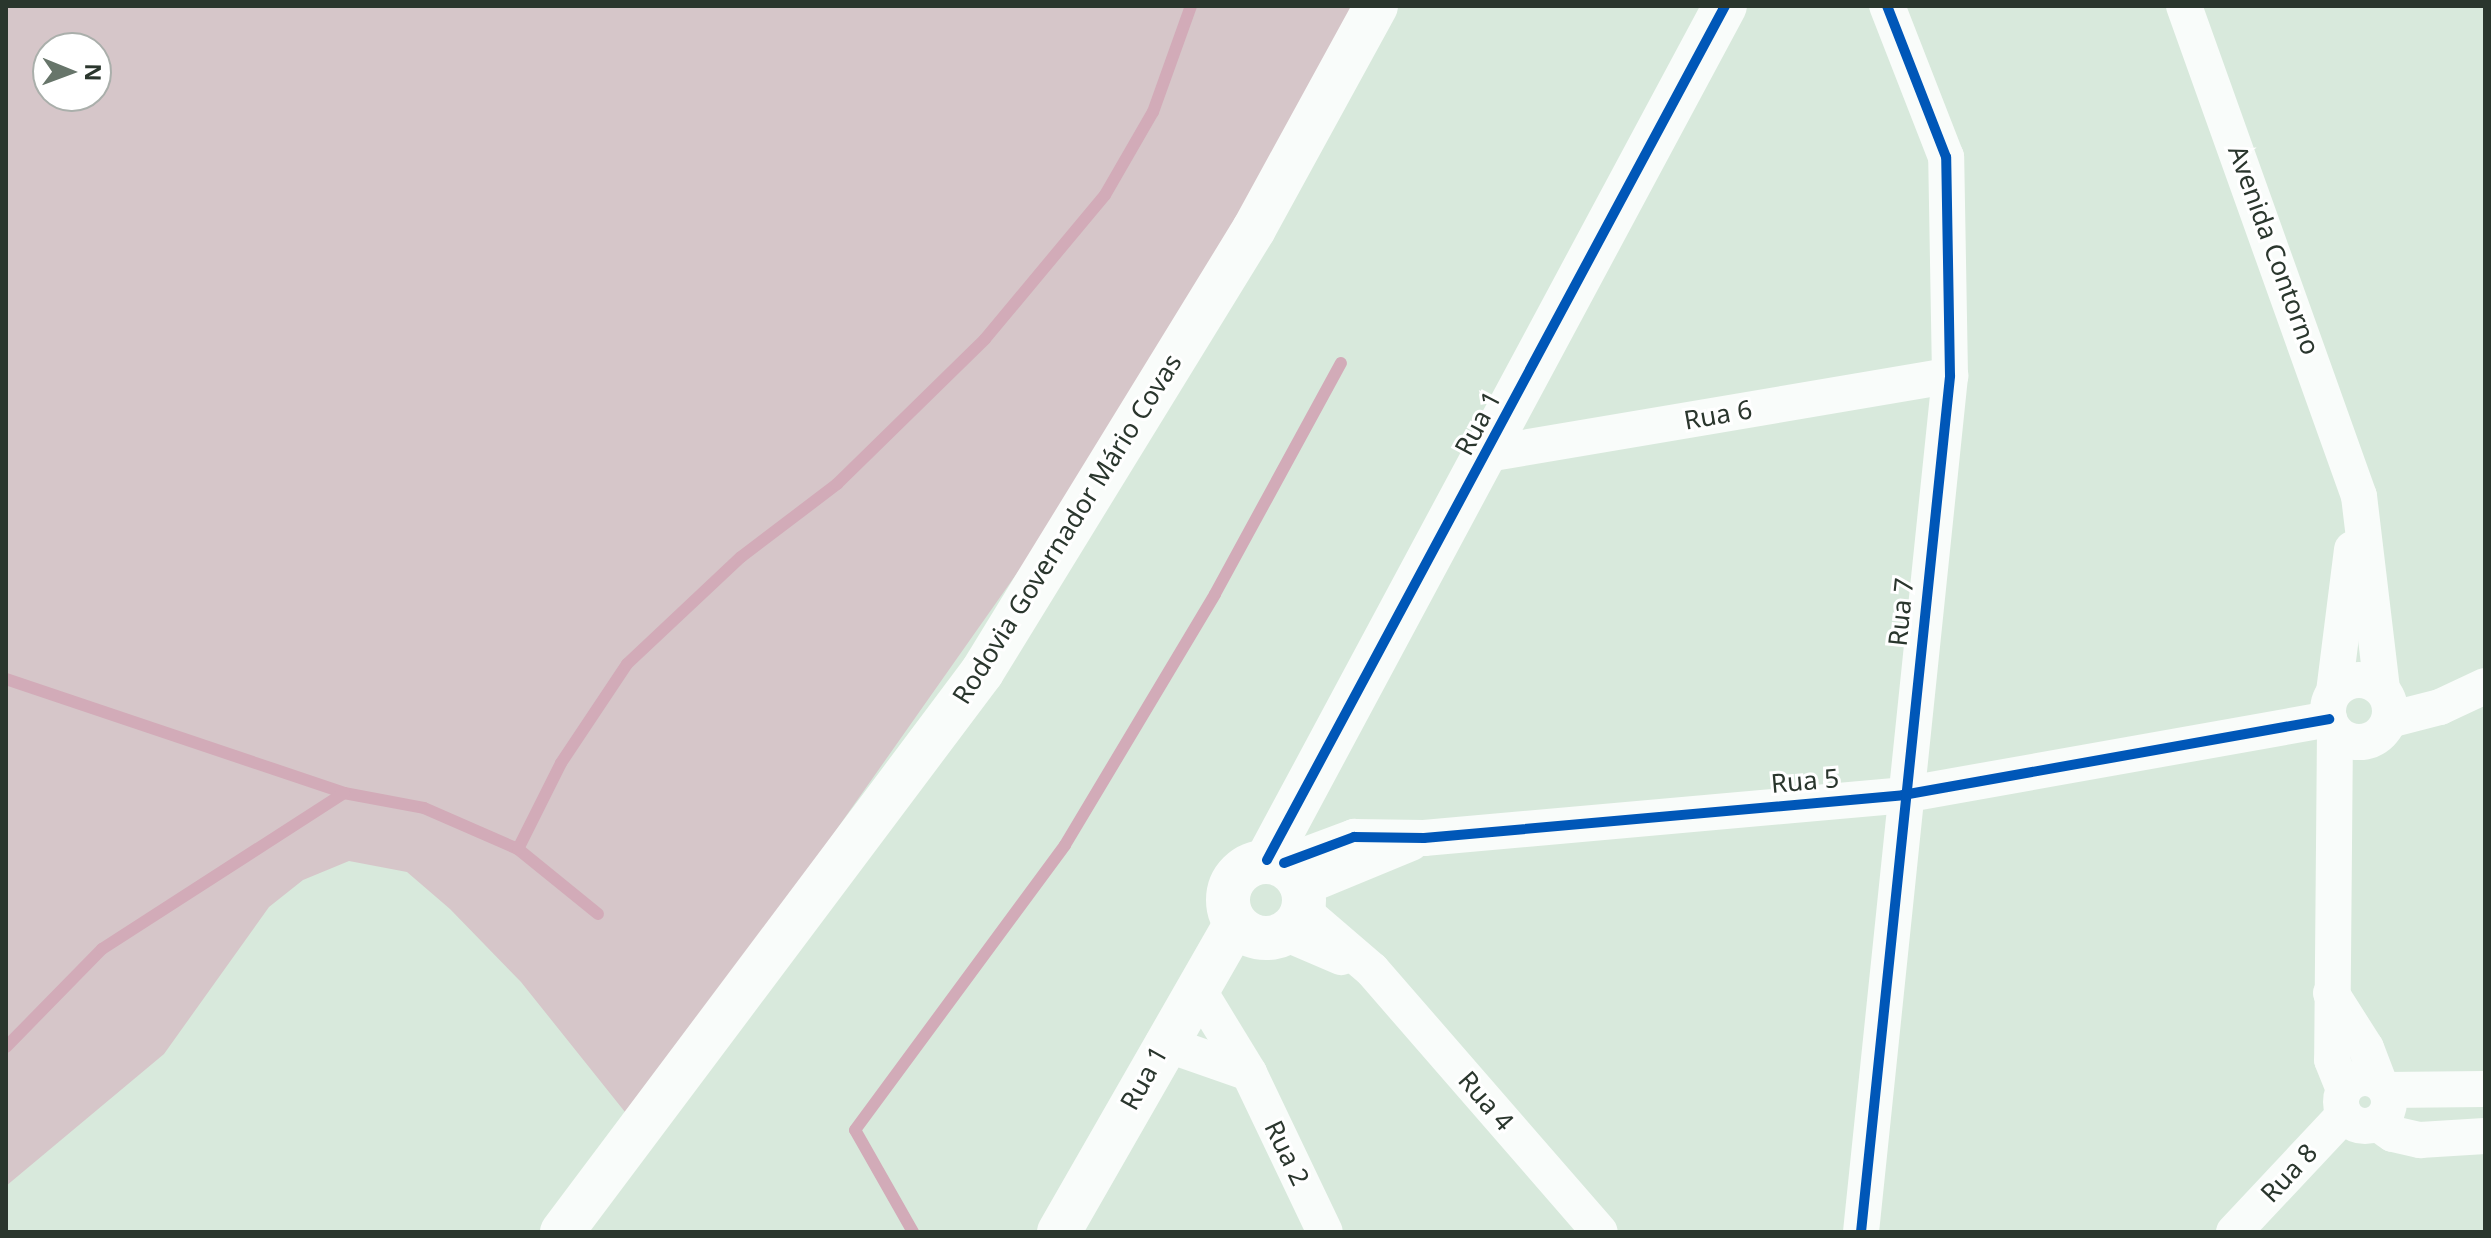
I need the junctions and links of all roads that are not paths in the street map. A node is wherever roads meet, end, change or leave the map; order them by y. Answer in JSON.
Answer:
{"nodes":[{"id":1,"x":1376,"y":6,"type":"edge"},
{"id":2,"x":1725,"y":6,"type":"edge"},
{"id":3,"x":1887,"y":6,"type":"edge"},
{"id":4,"x":2184,"y":6,"type":"edge"},
{"id":5,"x":1950,"y":376,"type":"junction"},
{"id":6,"x":1487,"y":454,"type":"junction"},
{"id":7,"x":2359,"y":496,"type":"junction"},
{"id":8,"x":2485,"y":685,"type":"edge"},
{"id":9,"x":2382,"y":711,"type":"junction"},
{"id":10,"x":2333,"y":714,"type":"junction"},
{"id":11,"x":1903,"y":795,"type":"junction"},
{"id":12,"x":2338,"y":812,"type":"junction"},
{"id":13,"x":1289,"y":891,"type":"junction"},
{"id":14,"x":1234,"y":926,"type":"junction"},
{"id":15,"x":1199,"y":991,"type":"junction"},
{"id":16,"x":1163,"y":1043,"type":"junction"},
{"id":17,"x":1249,"y":1073,"type":"junction"},
{"id":18,"x":2485,"y":1089,"type":"edge"},
{"id":19,"x":2366,"y":1100,"type":"junction"},
{"id":20,"x":2485,"y":1136,"type":"edge"},
{"id":21,"x":565,"y":1227,"type":"edge"},
{"id":22,"x":1059,"y":1232,"type":"edge"},
{"id":23,"x":1325,"y":1232,"type":"edge"},
{"id":24,"x":1600,"y":1232,"type":"edge"},
{"id":25,"x":1861,"y":1232,"type":"edge"},
{"id":26,"x":2234,"y":1232,"type":"edge"}],
"edges":[{"from":1,"to":21,"type":"street","name":"Rodovia Governador Mário Covas"},
{"from":2,"to":6,"type":"street","name":"Rua 1"},
{"from":3,"to":5,"type":"street","name":"Rua 7"},
{"from":4,"to":7,"type":"street","name":"Avenida Contorno"},
{"from":5,"to":6,"type":"street","name":"Rua 6"},
{"from":5,"to":11,"type":"street","name":"Rua 7"},
{"from":6,"to":13,"type":"street","name":"Rua 1"},
{"from":7,"to":9,"type":"street","name":"Avenida Contorno"},
{"from":7,"to":10,"type":"street","name":"Avenida Contorno"},
{"from":8,"to":9,"type":"street"},
{"from":9,"to":10,"type":"street"},
{"from":9,"to":10,"type":"street","name":"Rua 5"},
{"from":9,"to":12,"type":"street","name":"Avenida Contorno"},
{"from":10,"to":11,"type":"street","name":"Rua 5"},
{"from":10,"to":12,"type":"street","name":"Avenida Contorno"},
{"from":11,"to":13,"type":"street","name":"Rua 5"},
{"from":11,"to":25,"type":"street","name":"Rua 7"},
{"from":12,"to":19,"type":"street","name":"Avenida Contorno"},
{"from":13,"to":14,"type":"street"},
{"from":13,"to":14,"type":"street"},
{"from":13,"to":24,"type":"street","name":"Rua 4"},
{"from":14,"to":15,"type":"street","name":"Rua 1"},
{"from":15,"to":16,"type":"street","name":"Rua 1"},
{"from":15,"to":17,"type":"street","name":"Rua 2"},
{"from":16,"to":17,"type":"street"},
{"from":16,"to":22,"type":"street","name":"Rua 1"},
{"from":17,"to":23,"type":"street","name":"Rua 2"},
{"from":18,"to":19,"type":"street"},
{"from":19,"to":20,"type":"street"},
{"from":19,"to":26,"type":"street","name":"Rua 8"}]}
